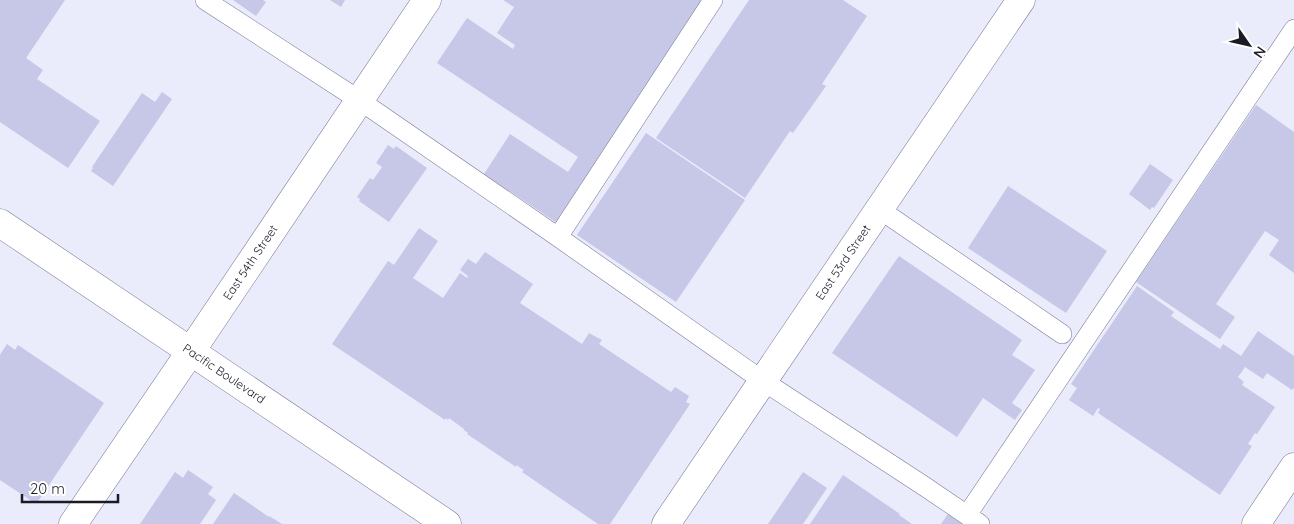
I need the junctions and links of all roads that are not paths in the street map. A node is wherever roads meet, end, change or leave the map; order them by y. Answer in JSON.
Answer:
{"nodes":[{"id":1,"x":205,"y":0,"type":"edge"},
{"id":2,"x":426,"y":0,"type":"edge"},
{"id":3,"x":713,"y":0,"type":"edge"},
{"id":4,"x":1021,"y":0,"type":"edge"},
{"id":5,"x":1294,"y":29,"type":"edge"},
{"id":6,"x":360,"y":100,"type":"junction"},
{"id":7,"x":879,"y":209,"type":"junction"},
{"id":8,"x":0,"y":223,"type":"edge"},
{"id":9,"x":558,"y":237,"type":"junction"},
{"id":10,"x":1062,"y":334,"type":"dead end"},
{"id":11,"x":191,"y":351,"type":"junction"},
{"id":12,"x":763,"y":381,"type":"junction"},
{"id":13,"x":1294,"y":467,"type":"edge"},
{"id":14,"x":974,"y":520,"type":"edge"},
{"id":15,"x":73,"y":524,"type":"edge"},
{"id":16,"x":447,"y":524,"type":"edge"},
{"id":17,"x":666,"y":524,"type":"edge"},
{"id":18,"x":1256,"y":524,"type":"edge"}],
"edges":[{"from":1,"to":6,"type":"lane"},
{"from":2,"to":6,"type":"street","name":"East 54th Street"},
{"from":3,"to":9,"type":"lane"},
{"from":4,"to":7,"type":"street","name":"East 53rd Street"},
{"from":5,"to":14,"type":"lane"},
{"from":6,"to":9,"type":"lane"},
{"from":6,"to":11,"type":"street","name":"East 54th Street"},
{"from":7,"to":10,"type":"lane"},
{"from":7,"to":12,"type":"street","name":"East 53rd Street"},
{"from":8,"to":11,"type":"street","name":"Pacific Boulevard"},
{"from":9,"to":12,"type":"lane"},
{"from":11,"to":15,"type":"street","name":"East 54th Street"},
{"from":11,"to":16,"type":"street","name":"Pacific Boulevard"},
{"from":12,"to":14,"type":"lane"},
{"from":12,"to":17,"type":"street","name":"East 53rd Street"},
{"from":13,"to":18,"type":"street"}]}
